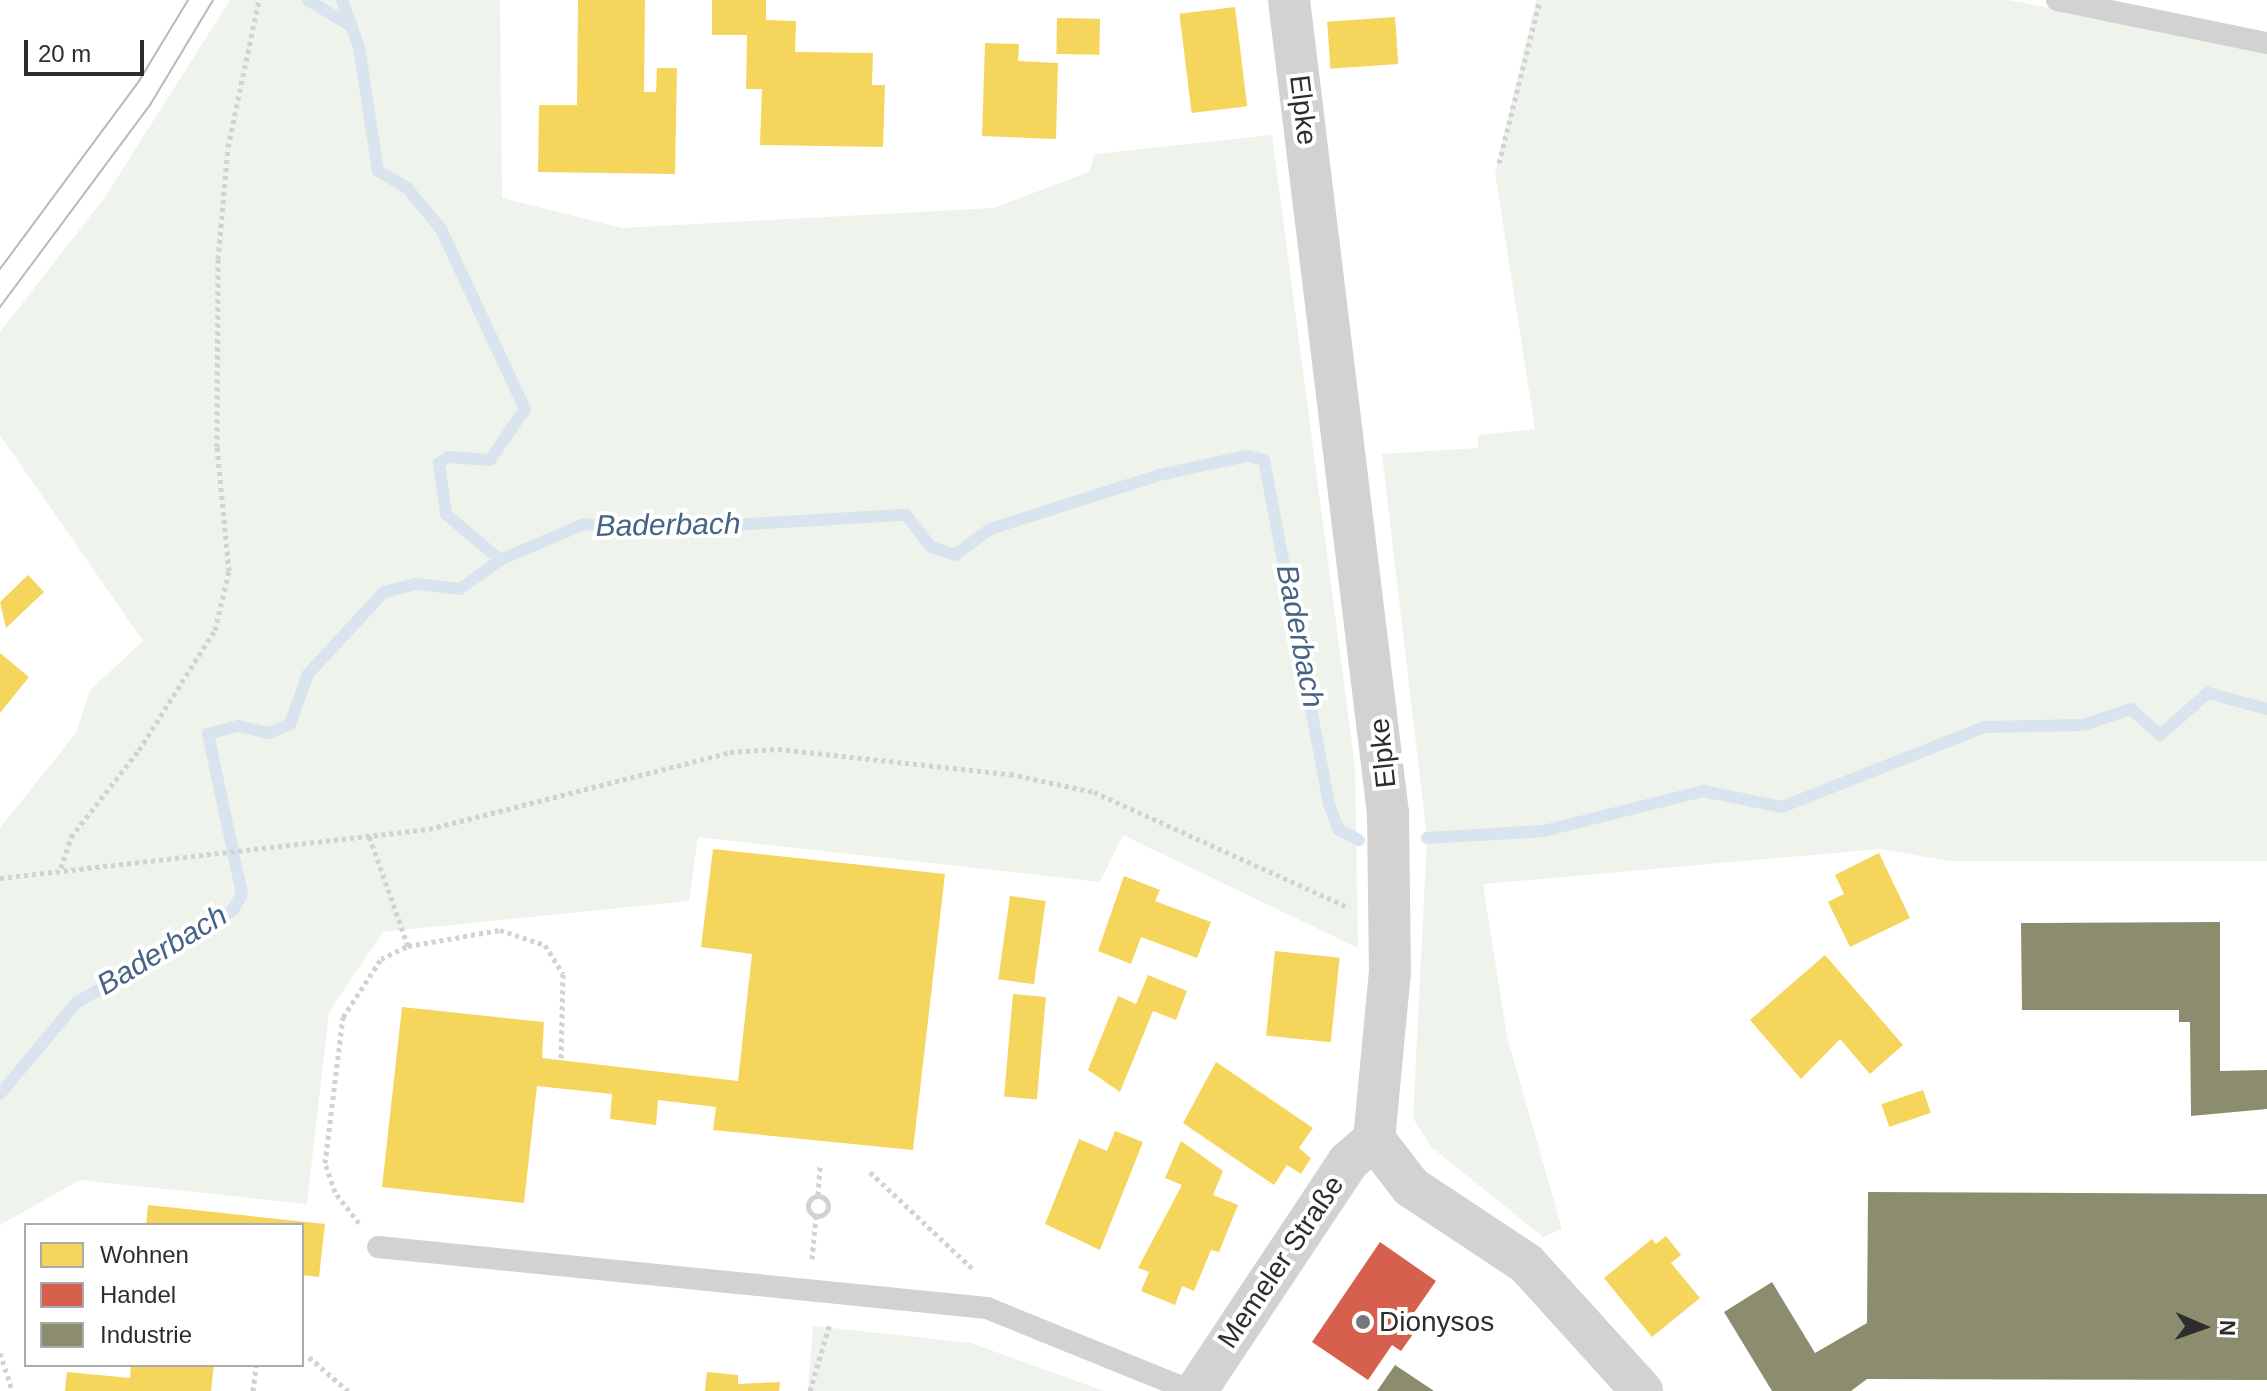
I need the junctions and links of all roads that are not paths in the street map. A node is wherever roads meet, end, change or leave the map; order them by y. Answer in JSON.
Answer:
{"nodes":[{"id":1,"x":1289,"y":0,"type":"edge"},
{"id":2,"x":2057,"y":0,"type":"edge"},
{"id":3,"x":2267,"y":43,"type":"edge"},
{"id":4,"x":1374,"y":1139,"type":"junction"},
{"id":5,"x":378,"y":1247,"type":"road end"},
{"id":6,"x":1193,"y":1391,"type":"edge"},
{"id":7,"x":1642,"y":1391,"type":"edge"}],
"edges":[{"from":1,"to":4,"type":"street","name":"Elpke"},
{"from":2,"to":3,"type":"lane"},
{"from":4,"to":6,"type":"street","name":"Memeler Straße"},
{"from":4,"to":7,"type":"street"},
{"from":5,"to":6,"type":"lane"}]}
